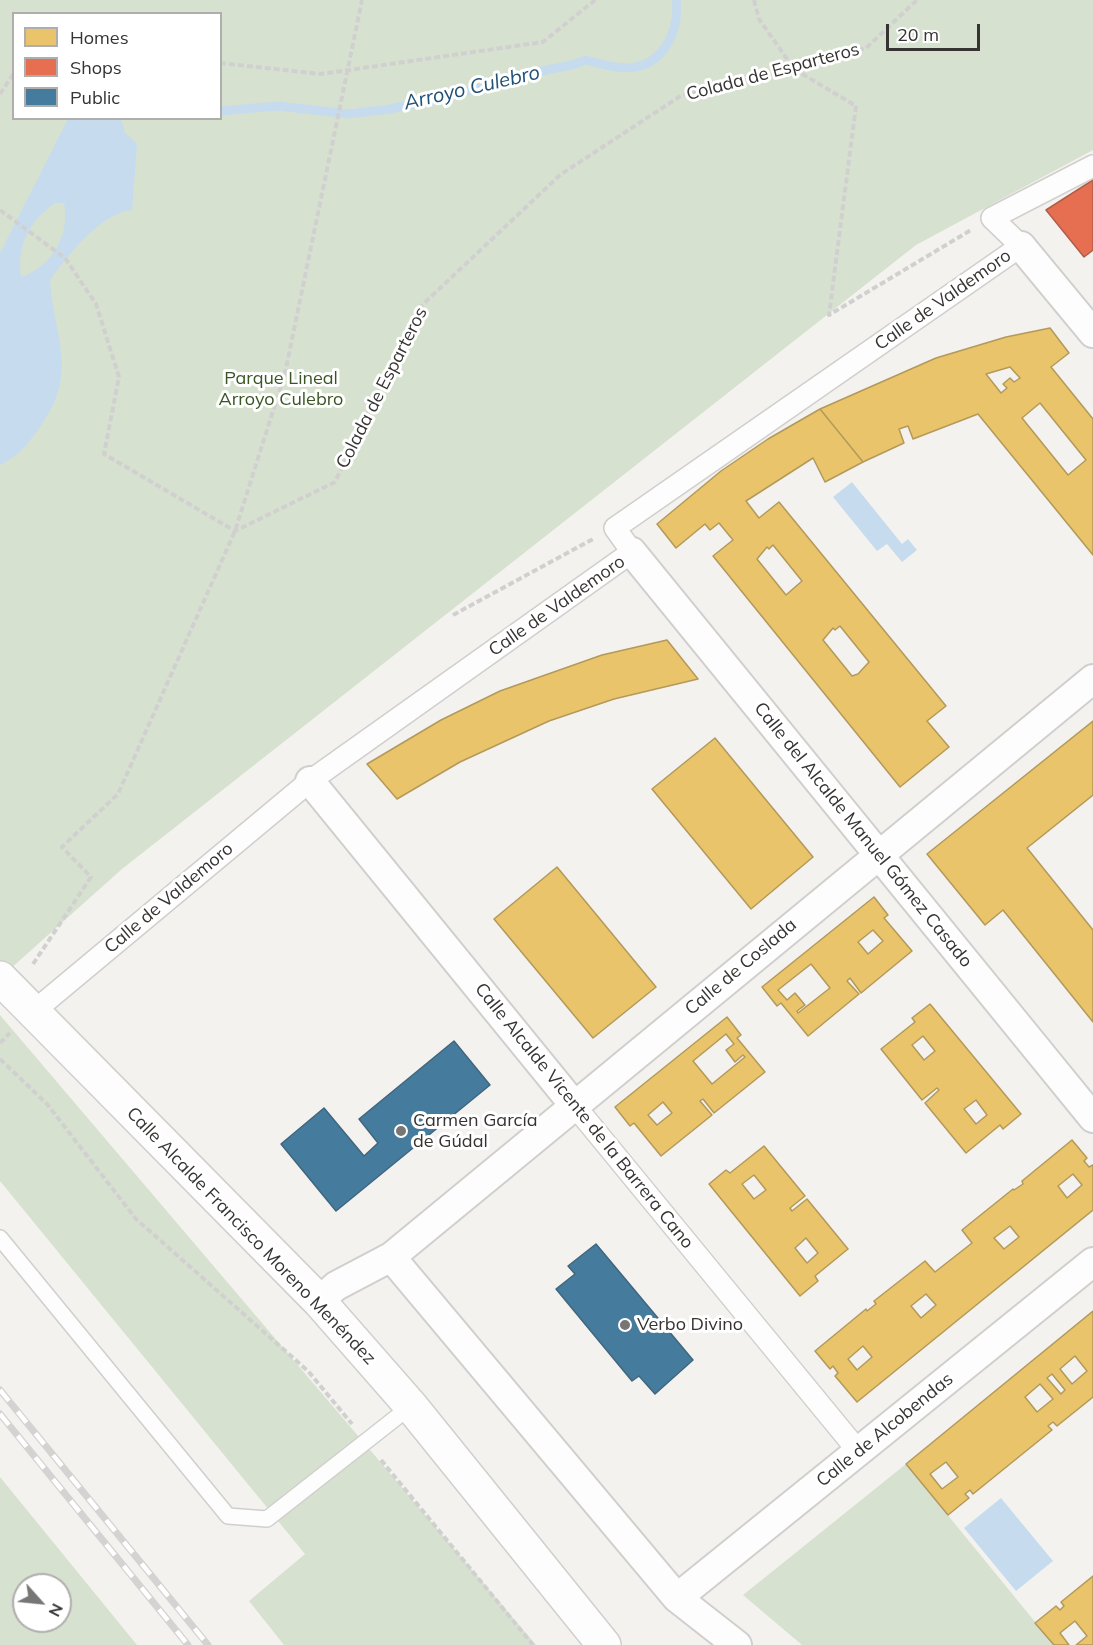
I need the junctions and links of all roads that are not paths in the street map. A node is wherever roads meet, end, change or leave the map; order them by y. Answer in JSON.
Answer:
{"nodes":[{"id":1,"x":1093,"y":166,"type":"edge"},
{"id":2,"x":1021,"y":246,"type":"junction"},
{"id":3,"x":1093,"y":333,"type":"edge"},
{"id":4,"x":632,"y":552,"type":"junction"},
{"id":5,"x":1093,"y":679,"type":"edge"},
{"id":6,"x":310,"y":781,"type":"junction"},
{"id":7,"x":878,"y":854,"type":"junction"},
{"id":8,"x":3,"y":986,"type":"edge"},
{"id":9,"x":44,"y":1003,"type":"junction"},
{"id":10,"x":574,"y":1105,"type":"junction"},
{"id":11,"x":1093,"y":1118,"type":"edge"},
{"id":12,"x":0,"y":1238,"type":"edge"},
{"id":13,"x":391,"y":1257,"type":"junction"},
{"id":14,"x":1093,"y":1262,"type":"edge"},
{"id":15,"x":319,"y":1301,"type":"junction"},
{"id":16,"x":411,"y":1406,"type":"junction"},
{"id":17,"x":859,"y":1452,"type":"junction"},
{"id":18,"x":678,"y":1598,"type":"junction"},
{"id":19,"x":604,"y":1645,"type":"edge"},
{"id":20,"x":737,"y":1645,"type":"edge"}],
"edges":[{"from":1,"to":2,"type":"street","name":"Calle de Valdemoro"},
{"from":2,"to":3,"type":"street"},
{"from":2,"to":4,"type":"street","name":"Calle de Valdemoro"},
{"from":4,"to":6,"type":"street","name":"Calle de Valdemoro"},
{"from":4,"to":7,"type":"street","name":"Calle del Alcalde Manuel Gómez Casado"},
{"from":5,"to":7,"type":"street","name":"Calle de Coslada"},
{"from":6,"to":9,"type":"street","name":"Calle de Valdemoro"},
{"from":6,"to":10,"type":"street","name":"Calle Alcalde Vicente de la Barrera Cano"},
{"from":7,"to":10,"type":"street","name":"Calle de Coslada"},
{"from":7,"to":11,"type":"street","name":"Calle del Alcalde Manuel Gómez Casado"},
{"from":8,"to":9,"type":"street","name":"Calle Alcalde Francisco Moreno Menéndez"},
{"from":9,"to":15,"type":"street","name":"Calle Alcalde Francisco Moreno Menéndez"},
{"from":10,"to":13,"type":"street","name":"Calle de Coslada"},
{"from":10,"to":17,"type":"street","name":"Calle Alcalde Vicente de la Barrera Cano"},
{"from":12,"to":16,"type":"lane"},
{"from":13,"to":15,"type":"street","name":"Calle de Coslada"},
{"from":13,"to":18,"type":"street"},
{"from":14,"to":17,"type":"street","name":"Calle de Alcobendas"},
{"from":15,"to":16,"type":"street","name":"Calle Alcalde Francisco Moreno Menéndez"},
{"from":16,"to":19,"type":"street","name":"Calle Alcalde Francisco Moreno Menéndez"},
{"from":17,"to":18,"type":"street","name":"Calle de Alcobendas"},
{"from":18,"to":20,"type":"street"}]}
